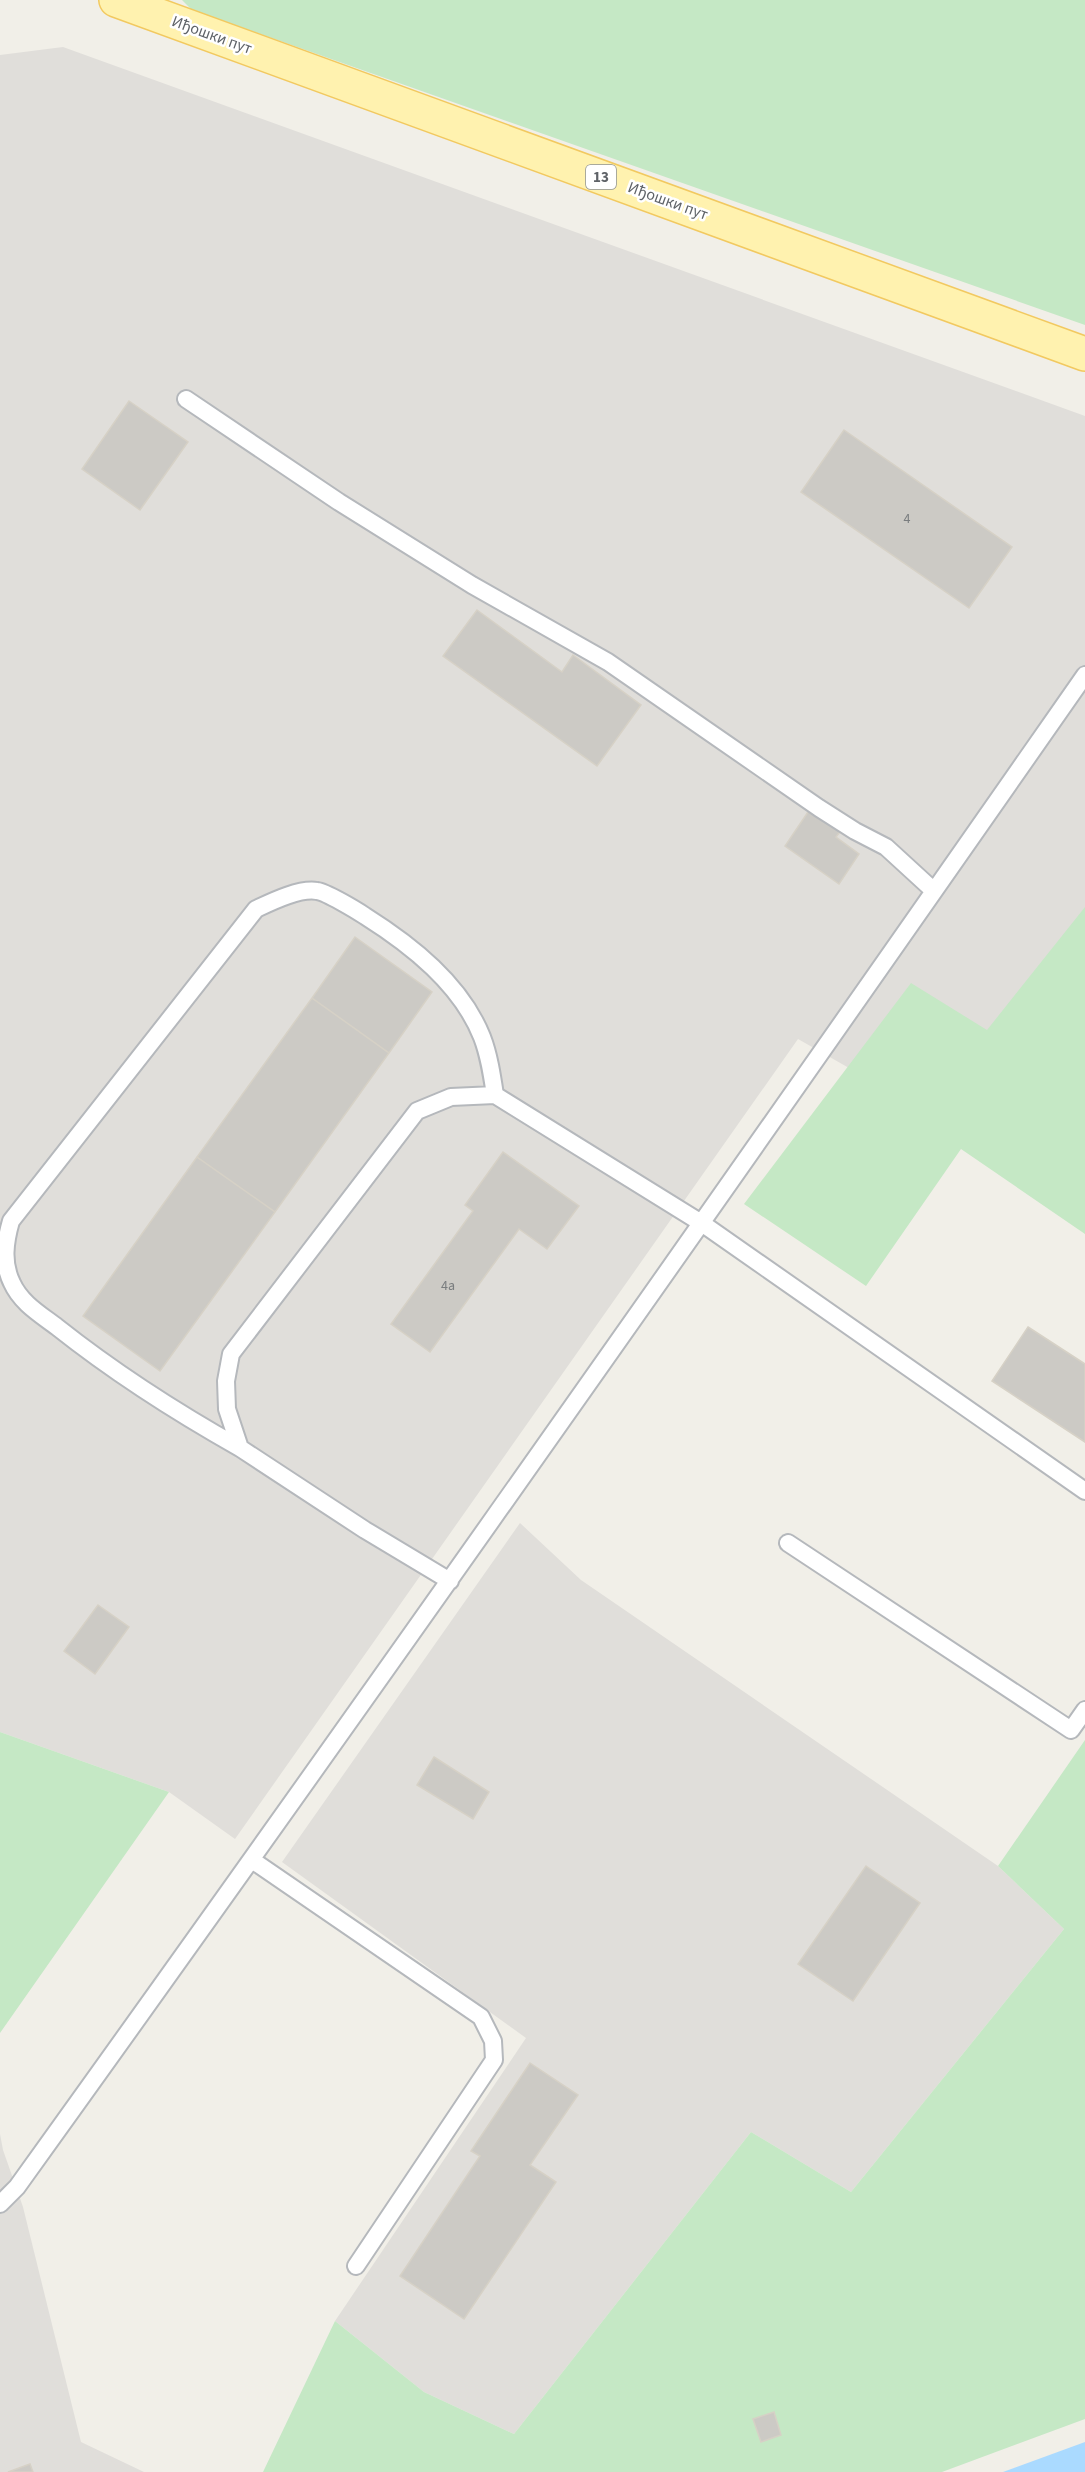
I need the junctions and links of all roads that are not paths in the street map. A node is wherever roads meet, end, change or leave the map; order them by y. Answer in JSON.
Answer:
{"nodes":[{"id":1,"x":116,"y":0,"type":"edge"},
{"id":2,"x":1085,"y":354,"type":"edge"},
{"id":3,"x":186,"y":399,"type":"dead end"},
{"id":4,"x":1085,"y":675,"type":"edge"},
{"id":5,"x":934,"y":891,"type":"junction"},
{"id":6,"x":495,"y":1095,"type":"junction"},
{"id":7,"x":703,"y":1224,"type":"junction"},
{"id":8,"x":240,"y":1448,"type":"junction"},
{"id":9,"x":1085,"y":1491,"type":"edge"},
{"id":10,"x":788,"y":1543,"type":"dead end"},
{"id":11,"x":450,"y":1581,"type":"junction"},
{"id":12,"x":1085,"y":1710,"type":"edge"},
{"id":13,"x":252,"y":1860,"type":"junction"},
{"id":14,"x":0,"y":2204,"type":"edge"},
{"id":15,"x":356,"y":2266,"type":"dead end"}],
"edges":[{"from":1,"to":2,"type":"main road","name":"Иђошки пут","number":"13"},
{"from":3,"to":5,"type":"lane"},
{"from":4,"to":5,"type":"lane"},
{"from":5,"to":7,"type":"lane"},
{"from":6,"to":7,"type":"lane"},
{"from":6,"to":8,"type":"lane"},
{"from":6,"to":8,"type":"lane"},
{"from":7,"to":9,"type":"lane"},
{"from":7,"to":11,"type":"lane"},
{"from":8,"to":11,"type":"lane"},
{"from":10,"to":12,"type":"lane"},
{"from":11,"to":13,"type":"lane"},
{"from":13,"to":14,"type":"lane"},
{"from":13,"to":15,"type":"lane"}]}
